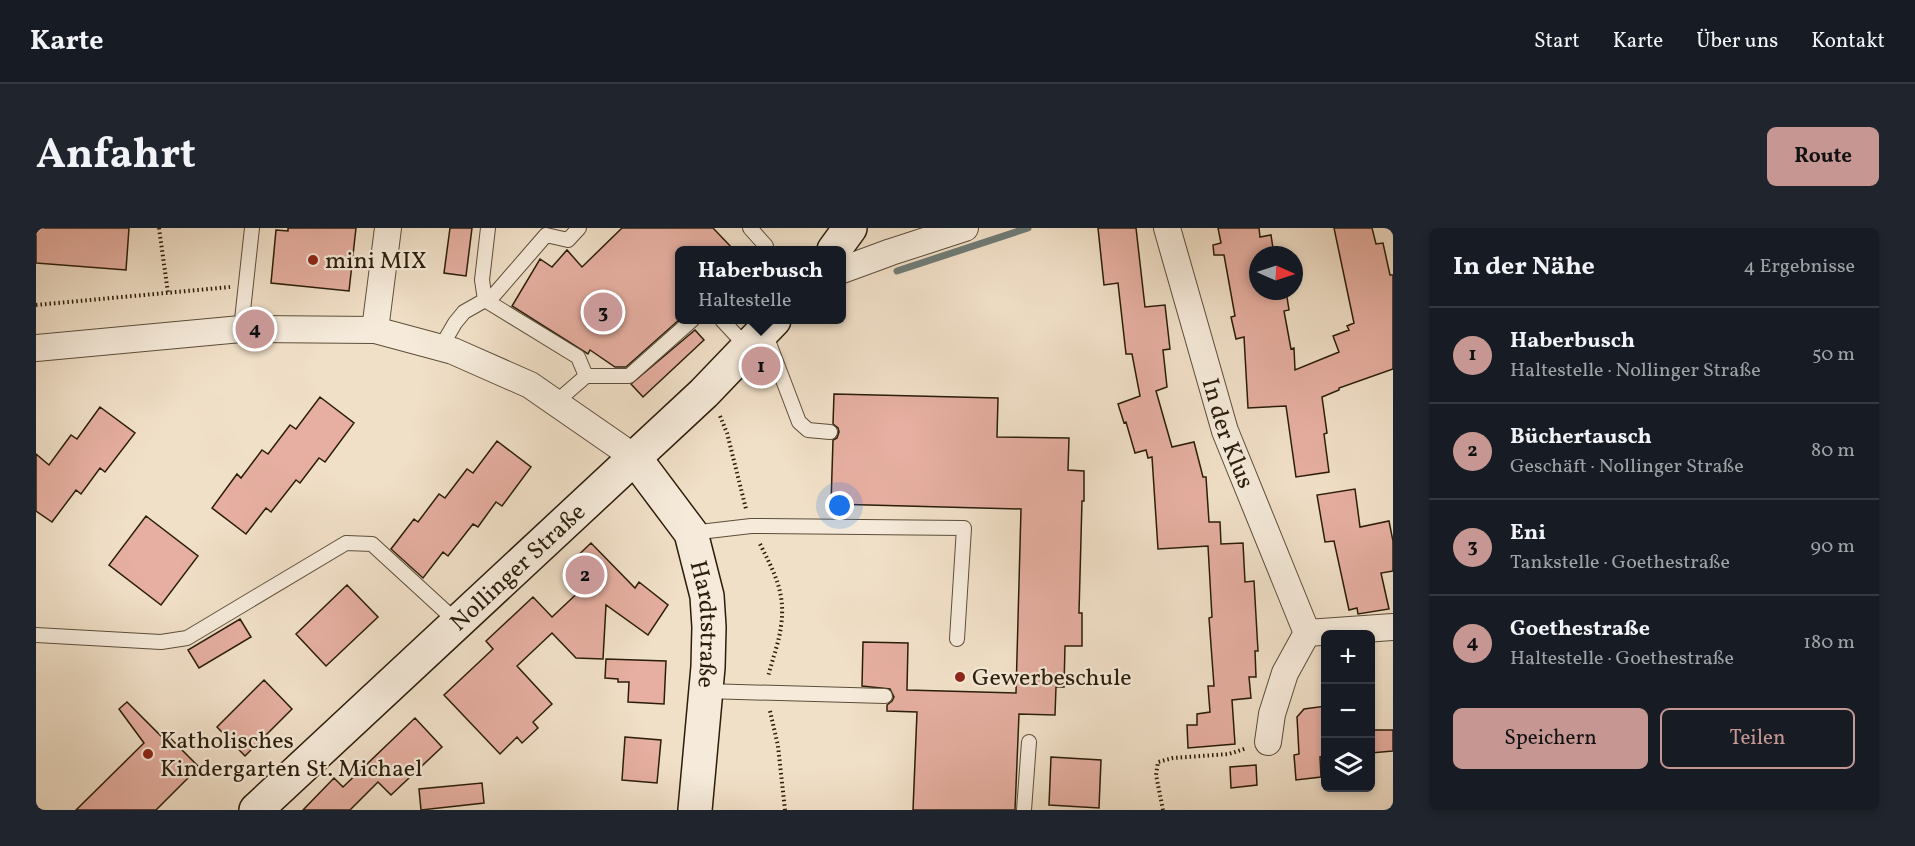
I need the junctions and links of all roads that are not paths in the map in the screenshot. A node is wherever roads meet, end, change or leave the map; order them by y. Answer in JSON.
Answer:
{"nodes":[{"id":1,"x":252,"y":228,"type":"edge"},
{"id":2,"x":388,"y":228,"type":"edge"},
{"id":3,"x":488,"y":228,"type":"edge"},
{"id":4,"x":579,"y":228,"type":"edge"},
{"id":5,"x":750,"y":228,"type":"edge"},
{"id":6,"x":850,"y":228,"type":"edge"},
{"id":7,"x":965,"y":228,"type":"edge"},
{"id":8,"x":1167,"y":228,"type":"edge"},
{"id":9,"x":546,"y":232,"type":"edge"},
{"id":10,"x":766,"y":246,"type":"edge"},
{"id":11,"x":837,"y":246,"type":"edge"},
{"id":12,"x":846,"y":269,"type":"edge"},
{"id":13,"x":485,"y":300,"type":"junction"},
{"id":14,"x":688,"y":324,"type":"edge"},
{"id":15,"x":735,"y":324,"type":"edge"},
{"id":16,"x":241,"y":329,"type":"junction"},
{"id":17,"x":375,"y":330,"type":"junction"},
{"id":18,"x":762,"y":332,"type":"edge"},
{"id":19,"x":441,"y":347,"type":"junction"},
{"id":20,"x":36,"y":348,"type":"edge"},
{"id":21,"x":586,"y":376,"type":"junction"},
{"id":22,"x":555,"y":403,"type":"junction"},
{"id":23,"x":830,"y":432,"type":"dead end"},
{"id":24,"x":634,"y":457,"type":"junction"},
{"id":25,"x":691,"y":533,"type":"junction"},
{"id":26,"x":457,"y":622,"type":"junction"},
{"id":27,"x":1393,"y":627,"type":"edge"},
{"id":28,"x":1307,"y":633,"type":"junction"},
{"id":29,"x":36,"y":635,"type":"edge"},
{"id":30,"x":957,"y":639,"type":"dead end"},
{"id":31,"x":705,"y":692,"type":"junction"},
{"id":32,"x":885,"y":696,"type":"dead end"},
{"id":33,"x":1029,"y":742,"type":"dead end"},
{"id":34,"x":1268,"y":742,"type":"road end"},
{"id":35,"x":256,"y":810,"type":"edge"},
{"id":36,"x":695,"y":810,"type":"edge"},
{"id":37,"x":1024,"y":810,"type":"edge"}],
"edges":[{"from":1,"to":16,"type":"lane"},
{"from":2,"to":17,"type":"street"},
{"from":3,"to":13,"type":"lane"},
{"from":4,"to":9,"type":"lane"},
{"from":5,"to":10,"type":"lane"},
{"from":6,"to":11,"type":"main road"},
{"from":7,"to":12,"type":"street"},
{"from":8,"to":28,"type":"street","name":"In der Klus"},
{"from":9,"to":13,"type":"lane"},
{"from":13,"to":19,"type":"lane"},
{"from":13,"to":21,"type":"lane"},
{"from":14,"to":21,"type":"lane"},
{"from":15,"to":18,"type":"lane"},
{"from":16,"to":17,"type":"street"},
{"from":16,"to":20,"type":"street"},
{"from":17,"to":19,"type":"street"},
{"from":18,"to":23,"type":"lane"},
{"from":18,"to":24,"type":"main road","name":"Nollinger Straße"},
{"from":19,"to":22,"type":"street"},
{"from":21,"to":22,"type":"lane"},
{"from":22,"to":24,"type":"street"},
{"from":24,"to":25,"type":"main road","name":"Hardtstraße"},
{"from":24,"to":26,"type":"main road","name":"Nollinger Straße"},
{"from":25,"to":30,"type":"lane"},
{"from":25,"to":31,"type":"main road","name":"Hardtstraße"},
{"from":26,"to":29,"type":"lane"},
{"from":26,"to":35,"type":"main road","name":"Nollinger Straße"},
{"from":27,"to":28,"type":"street"},
{"from":28,"to":34,"type":"street"},
{"from":31,"to":32,"type":"lane"},
{"from":31,"to":36,"type":"main road","name":"Hardtstraße"},
{"from":33,"to":37,"type":"lane"}]}
